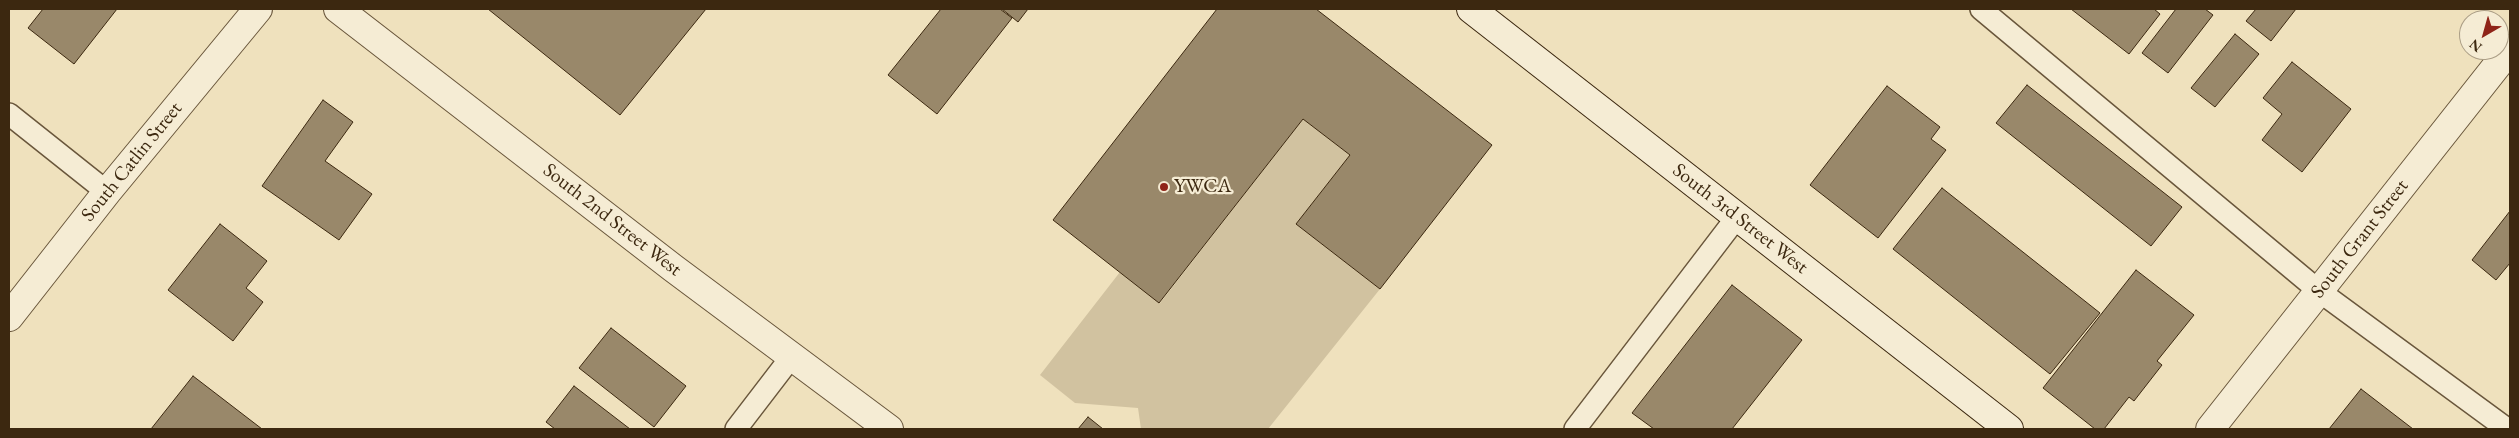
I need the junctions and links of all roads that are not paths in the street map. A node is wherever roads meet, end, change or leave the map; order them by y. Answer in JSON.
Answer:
{"nodes":[{"id":1,"x":258,"y":9,"type":"edge"},
{"id":2,"x":338,"y":9,"type":"edge"},
{"id":3,"x":1471,"y":9,"type":"edge"},
{"id":4,"x":1981,"y":9,"type":"edge"},
{"id":5,"x":2510,"y":49,"type":"edge"},
{"id":6,"x":9,"y":114,"type":"edge"},
{"id":7,"x":107,"y":192,"type":"junction"},
{"id":8,"x":1737,"y":218,"type":"junction"},
{"id":9,"x":2318,"y":291,"type":"junction"},
{"id":10,"x":9,"y":317,"type":"edge"},
{"id":11,"x":792,"y":356,"type":"junction"},
{"id":12,"x":736,"y":429,"type":"edge"},
{"id":13,"x":889,"y":429,"type":"edge"},
{"id":14,"x":1575,"y":429,"type":"edge"},
{"id":15,"x":2009,"y":429,"type":"edge"},
{"id":16,"x":2210,"y":429,"type":"edge"},
{"id":17,"x":2506,"y":429,"type":"edge"}],
"edges":[{"from":1,"to":7,"type":"street","name":"South Catlin Street"},
{"from":2,"to":11,"type":"street","name":"South 2nd Street West"},
{"from":3,"to":8,"type":"street","name":"South 3rd Street West"},
{"from":4,"to":9,"type":"lane"},
{"from":5,"to":9,"type":"street","name":"South Grant Street"},
{"from":6,"to":7,"type":"lane"},
{"from":7,"to":10,"type":"street","name":"South Catlin Street"},
{"from":8,"to":14,"type":"lane"},
{"from":8,"to":15,"type":"street","name":"South 3rd Street West"},
{"from":9,"to":16,"type":"street","name":"South Grant Street"},
{"from":9,"to":17,"type":"lane"},
{"from":11,"to":12,"type":"lane"},
{"from":11,"to":13,"type":"street","name":"South 2nd Street West"}]}
